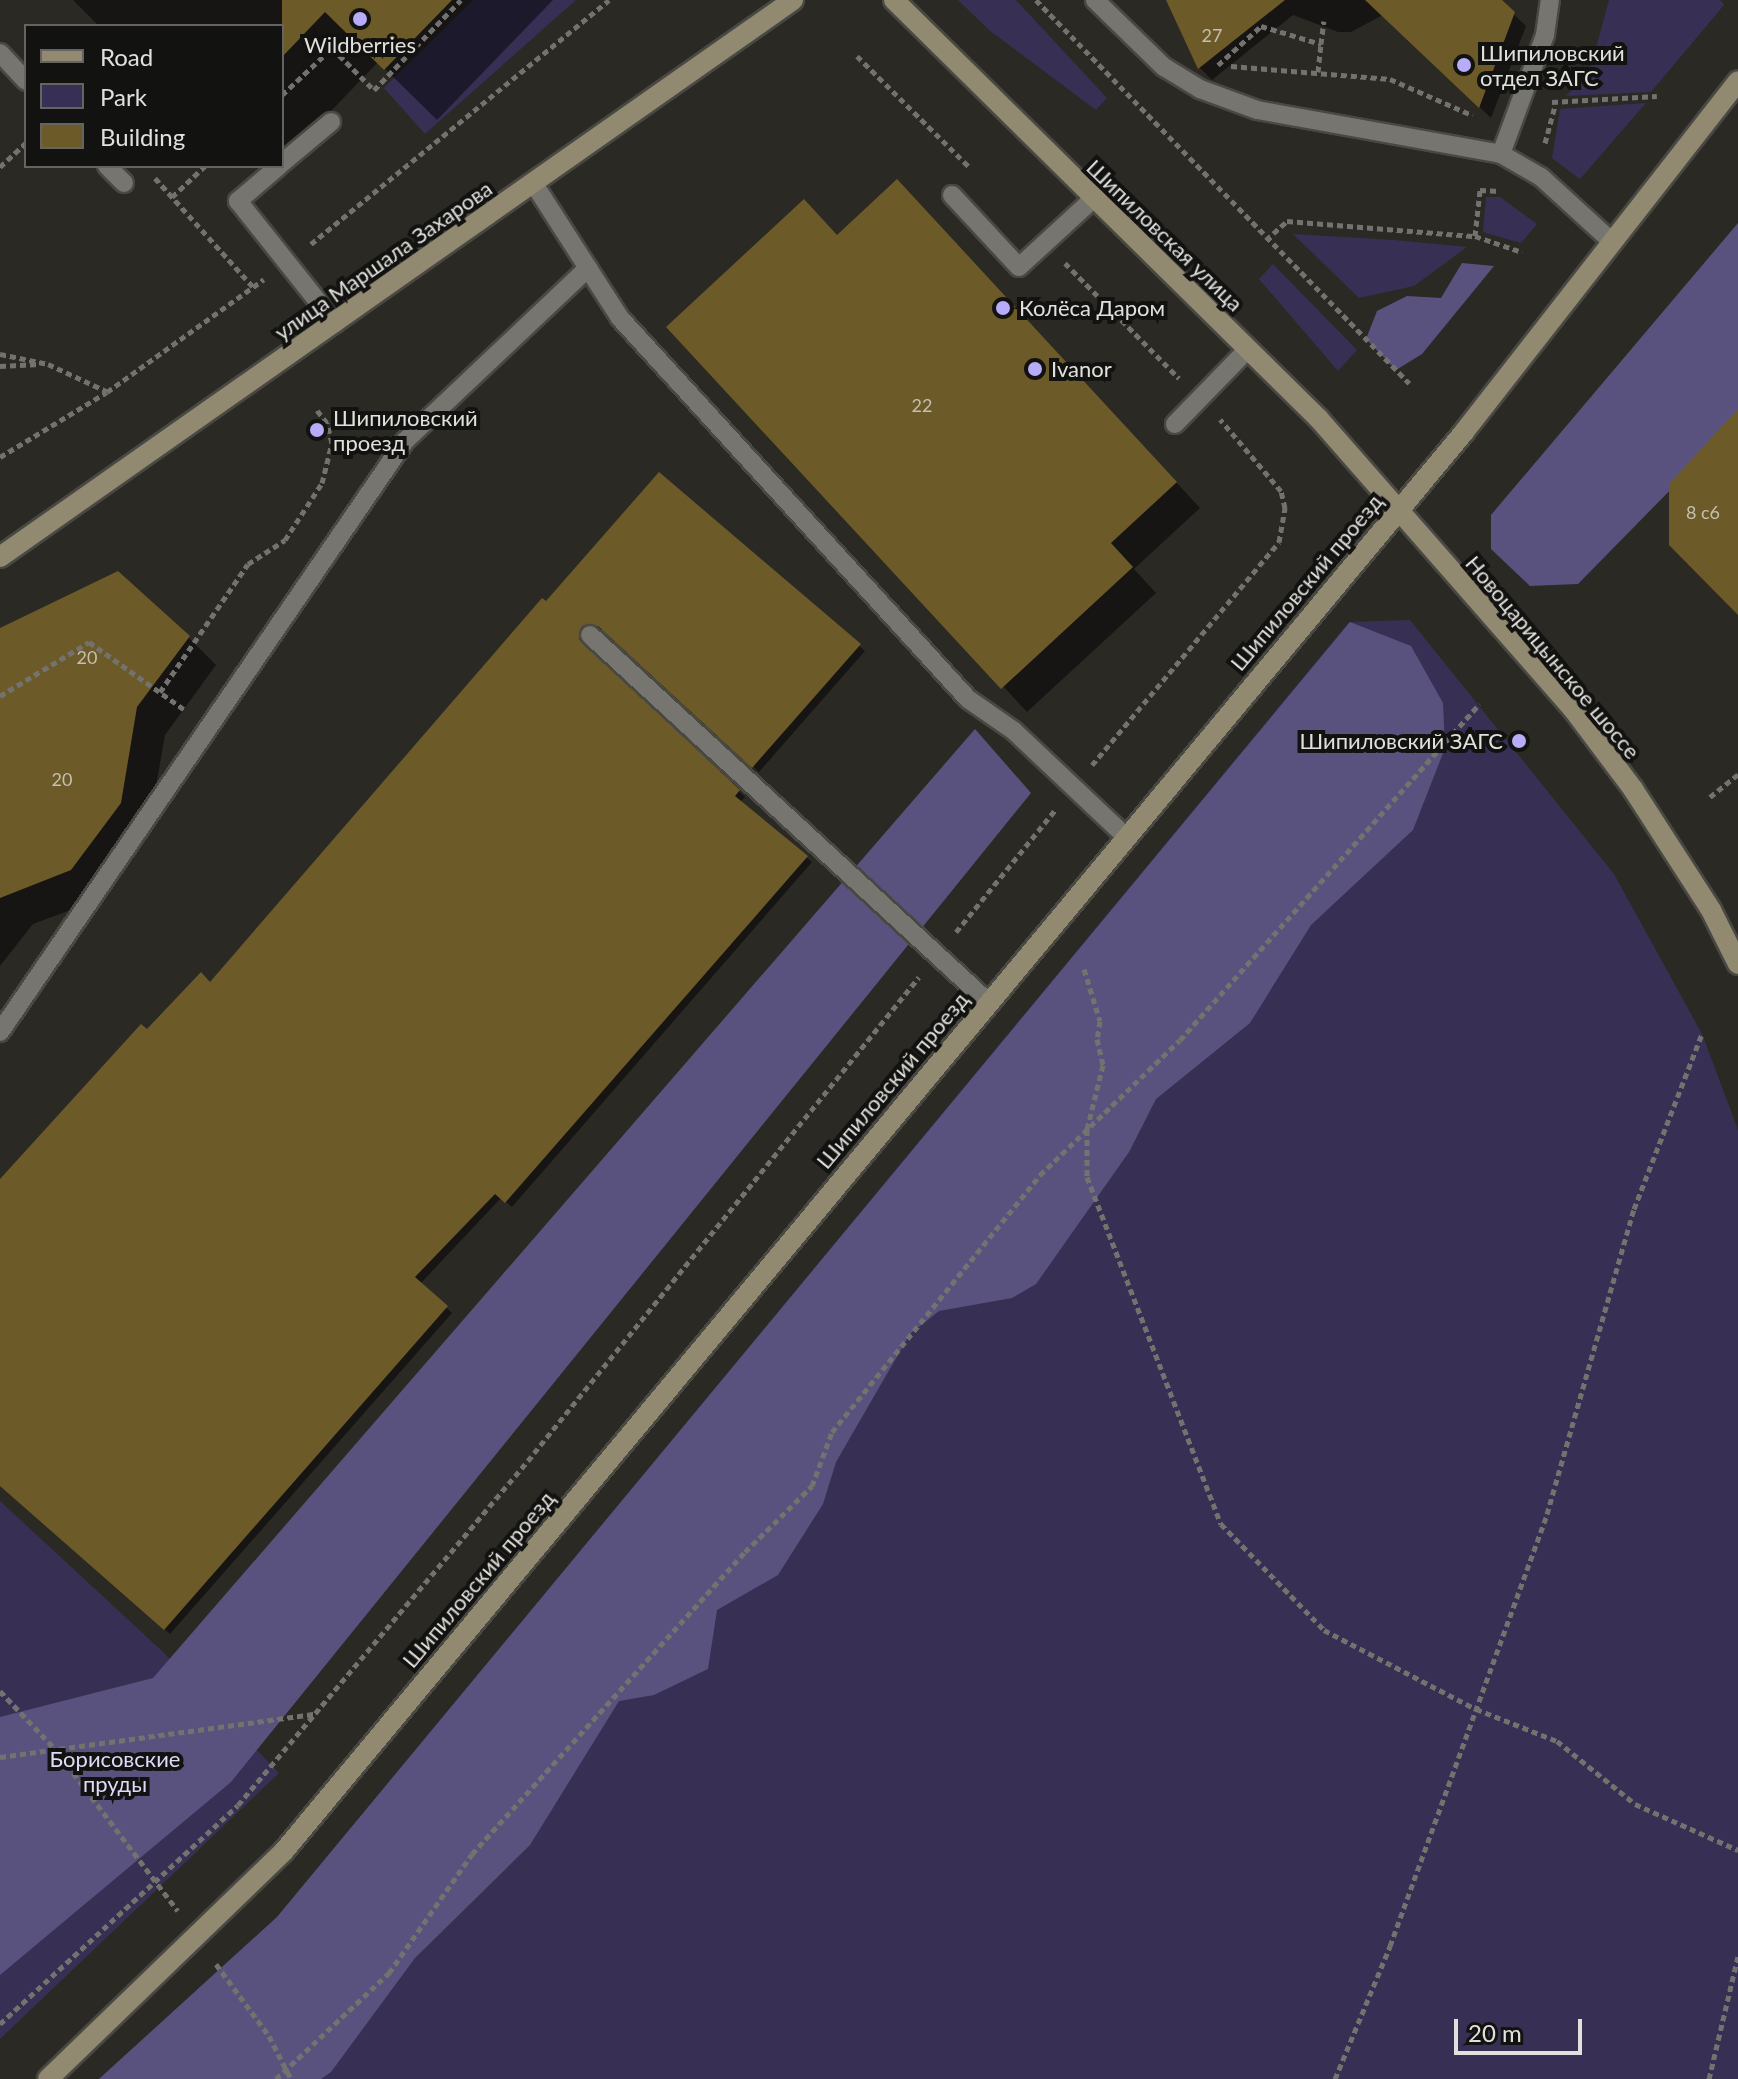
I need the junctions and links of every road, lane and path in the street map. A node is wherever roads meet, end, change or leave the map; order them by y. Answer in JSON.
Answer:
{"nodes":[{"id":1,"x":461,"y":0,"type":"edge"},
{"id":2,"x":609,"y":0,"type":"edge"},
{"id":3,"x":793,"y":0,"type":"edge"},
{"id":4,"x":894,"y":0,"type":"edge"},
{"id":5,"x":1036,"y":0,"type":"edge"},
{"id":6,"x":1095,"y":0,"type":"edge"},
{"id":7,"x":1550,"y":0,"type":"edge"},
{"id":8,"x":1324,"y":21,"type":"dead end"},
{"id":9,"x":1321,"y":44,"type":"junction"},
{"id":10,"x":0,"y":53,"type":"edge"},
{"id":11,"x":1318,"y":72,"type":"junction"},
{"id":12,"x":24,"y":79,"type":"edge"},
{"id":13,"x":1738,"y":81,"type":"edge"},
{"id":14,"x":284,"y":93,"type":"edge"},
{"id":15,"x":1657,"y":96,"type":"dead end"},
{"id":16,"x":1557,"y":102,"type":"dead end"},
{"id":17,"x":1481,"y":120,"type":"dead end"},
{"id":18,"x":331,"y":122,"type":"dead end"},
{"id":19,"x":24,"y":145,"type":"edge"},
{"id":20,"x":1501,"y":154,"type":"junction"},
{"id":21,"x":284,"y":162,"type":"edge"},
{"id":22,"x":0,"y":167,"type":"edge"},
{"id":23,"x":109,"y":168,"type":"edge"},
{"id":24,"x":145,"y":168,"type":"edge"},
{"id":25,"x":203,"y":168,"type":"edge"},
{"id":26,"x":276,"y":168,"type":"edge"},
{"id":27,"x":124,"y":183,"type":"dead end"},
{"id":28,"x":534,"y":184,"type":"junction"},
{"id":29,"x":952,"y":195,"type":"dead end"},
{"id":30,"x":172,"y":197,"type":"junction"},
{"id":31,"x":1093,"y":199,"type":"junction"},
{"id":32,"x":1513,"y":199,"type":"dead end"},
{"id":33,"x":1475,"y":236,"type":"junction"},
{"id":34,"x":1266,"y":240,"type":"junction"},
{"id":35,"x":1611,"y":241,"type":"junction"},
{"id":36,"x":1522,"y":252,"type":"dead end"},
{"id":37,"x":289,"y":260,"type":"junction"},
{"id":38,"x":588,"y":268,"type":"junction"},
{"id":39,"x":253,"y":287,"type":"junction"},
{"id":40,"x":335,"y":323,"type":"junction"},
{"id":41,"x":1248,"y":349,"type":"junction"},
{"id":42,"x":0,"y":354,"type":"edge"},
{"id":43,"x":48,"y":364,"type":"junction"},
{"id":44,"x":0,"y":366,"type":"edge"},
{"id":45,"x":1409,"y":383,"type":"dead end"},
{"id":46,"x":107,"y":392,"type":"junction"},
{"id":47,"x":316,"y":409,"type":"dead end"},
{"id":48,"x":1175,"y":424,"type":"dead end"},
{"id":49,"x":0,"y":457,"type":"edge"},
{"id":50,"x":1270,"y":473,"type":"dead end"},
{"id":51,"x":1396,"y":510,"type":"junction"},
{"id":52,"x":0,"y":557,"type":"edge"},
{"id":53,"x":590,"y":635,"type":"dead end"},
{"id":54,"x":160,"y":692,"type":"junction"},
{"id":55,"x":0,"y":696,"type":"edge"},
{"id":56,"x":1479,"y":704,"type":"dead end"},
{"id":57,"x":209,"y":727,"type":"junction"},
{"id":58,"x":1738,"y":774,"type":"edge"},
{"id":59,"x":1073,"y":787,"type":"junction"},
{"id":60,"x":1710,"y":797,"type":"dead end"},
{"id":61,"x":1126,"y":837,"type":"junction"},
{"id":62,"x":935,"y":957,"type":"junction"},
{"id":63,"x":1738,"y":964,"type":"edge"},
{"id":64,"x":1084,"y":969,"type":"dead end"},
{"id":65,"x":988,"y":1002,"type":"junction"},
{"id":66,"x":0,"y":1032,"type":"edge"},
{"id":67,"x":1702,"y":1034,"type":"dead end"},
{"id":68,"x":1087,"y":1129,"type":"junction"},
{"id":69,"x":0,"y":1691,"type":"edge"},
{"id":70,"x":1476,"y":1709,"type":"junction"},
{"id":71,"x":315,"y":1714,"type":"junction"},
{"id":72,"x":55,"y":1749,"type":"junction"},
{"id":73,"x":0,"y":1757,"type":"edge"},
{"id":74,"x":1738,"y":1850,"type":"edge"},
{"id":75,"x":155,"y":1881,"type":"junction"},
{"id":76,"x":180,"y":1913,"type":"dead end"},
{"id":77,"x":1738,"y":1956,"type":"edge"},
{"id":78,"x":216,"y":1964,"type":"dead end"},
{"id":79,"x":0,"y":2024,"type":"edge"},
{"id":80,"x":286,"y":2070,"type":"junction"},
{"id":81,"x":48,"y":2079,"type":"edge"},
{"id":82,"x":276,"y":2079,"type":"edge"},
{"id":83,"x":291,"y":2079,"type":"edge"},
{"id":84,"x":1335,"y":2079,"type":"edge"},
{"id":85,"x":1709,"y":2079,"type":"edge"}],
"edges":[{"from":1,"to":14,"type":"path"},
{"from":2,"to":37,"type":"path"},
{"from":3,"to":28,"type":"main road","name":"улица Маршала Захарова"},
{"from":4,"to":31,"type":"main road","name":"Шипиловская улица"},
{"from":5,"to":34,"type":"path"},
{"from":6,"to":20,"type":"lane"},
{"from":7,"to":20,"type":"lane"},
{"from":8,"to":9,"type":"path"},
{"from":9,"to":11,"type":"path"},
{"from":9,"to":11,"type":"path"},
{"from":10,"to":12,"type":"lane"},
{"from":11,"to":17,"type":"path"},
{"from":13,"to":35,"type":"main road","name":"Шипиловский проезд"},
{"from":15,"to":16,"type":"path"},
{"from":18,"to":21,"type":"lane"},
{"from":19,"to":22,"type":"path"},
{"from":20,"to":35,"type":"lane"},
{"from":23,"to":27,"type":"lane"},
{"from":24,"to":30,"type":"path"},
{"from":25,"to":30,"type":"path"},
{"from":26,"to":37,"type":"lane"},
{"from":28,"to":38,"type":"lane"},
{"from":28,"to":40,"type":"main road","name":"улица Маршала Захарова"},
{"from":29,"to":31,"type":"lane"},
{"from":30,"to":39,"type":"path"},
{"from":31,"to":41,"type":"main road","name":"Шипиловская улица"},
{"from":32,"to":33,"type":"path"},
{"from":33,"to":34,"type":"path"},
{"from":33,"to":36,"type":"path"},
{"from":34,"to":45,"type":"path"},
{"from":35,"to":51,"type":"main road","name":"Шипиловский проезд"},
{"from":37,"to":39,"type":"path"},
{"from":37,"to":40,"type":"lane"},
{"from":38,"to":57,"type":"lane"},
{"from":38,"to":59,"type":"lane"},
{"from":39,"to":46,"type":"path"},
{"from":40,"to":52,"type":"main road","name":"улица Маршала Захарова"},
{"from":41,"to":48,"type":"lane"},
{"from":41,"to":51,"type":"main road","name":"Шипиловская улица"},
{"from":42,"to":43,"type":"path"},
{"from":43,"to":44,"type":"path"},
{"from":43,"to":46,"type":"path"},
{"from":46,"to":49,"type":"path"},
{"from":47,"to":54,"type":"path"},
{"from":50,"to":59,"type":"path"},
{"from":51,"to":61,"type":"main road","name":"Шипиловский проезд"},
{"from":51,"to":63,"type":"main road","name":"Новоцарицынское шоссе"},
{"from":53,"to":62,"type":"lane"},
{"from":54,"to":55,"type":"path"},
{"from":54,"to":57,"type":"path"},
{"from":56,"to":68,"type":"path"},
{"from":57,"to":66,"type":"lane"},
{"from":58,"to":60,"type":"path"},
{"from":59,"to":61,"type":"lane"},
{"from":59,"to":62,"type":"path"},
{"from":61,"to":65,"type":"main road","name":"Шипиловский проезд"},
{"from":62,"to":65,"type":"lane"},
{"from":62,"to":71,"type":"path"},
{"from":64,"to":68,"type":"path"},
{"from":65,"to":81,"type":"main road","name":"Шипиловский проезд"},
{"from":67,"to":70,"type":"path"},
{"from":68,"to":70,"type":"path"},
{"from":68,"to":80,"type":"path"},
{"from":69,"to":72,"type":"path"},
{"from":70,"to":74,"type":"path"},
{"from":70,"to":84,"type":"path"},
{"from":71,"to":72,"type":"path"},
{"from":71,"to":75,"type":"path"},
{"from":72,"to":73,"type":"path"},
{"from":72,"to":75,"type":"path"},
{"from":75,"to":76,"type":"path"},
{"from":75,"to":79,"type":"path"},
{"from":77,"to":85,"type":"path"},
{"from":78,"to":80,"type":"path"},
{"from":80,"to":82,"type":"path"},
{"from":80,"to":83,"type":"path"}]}
